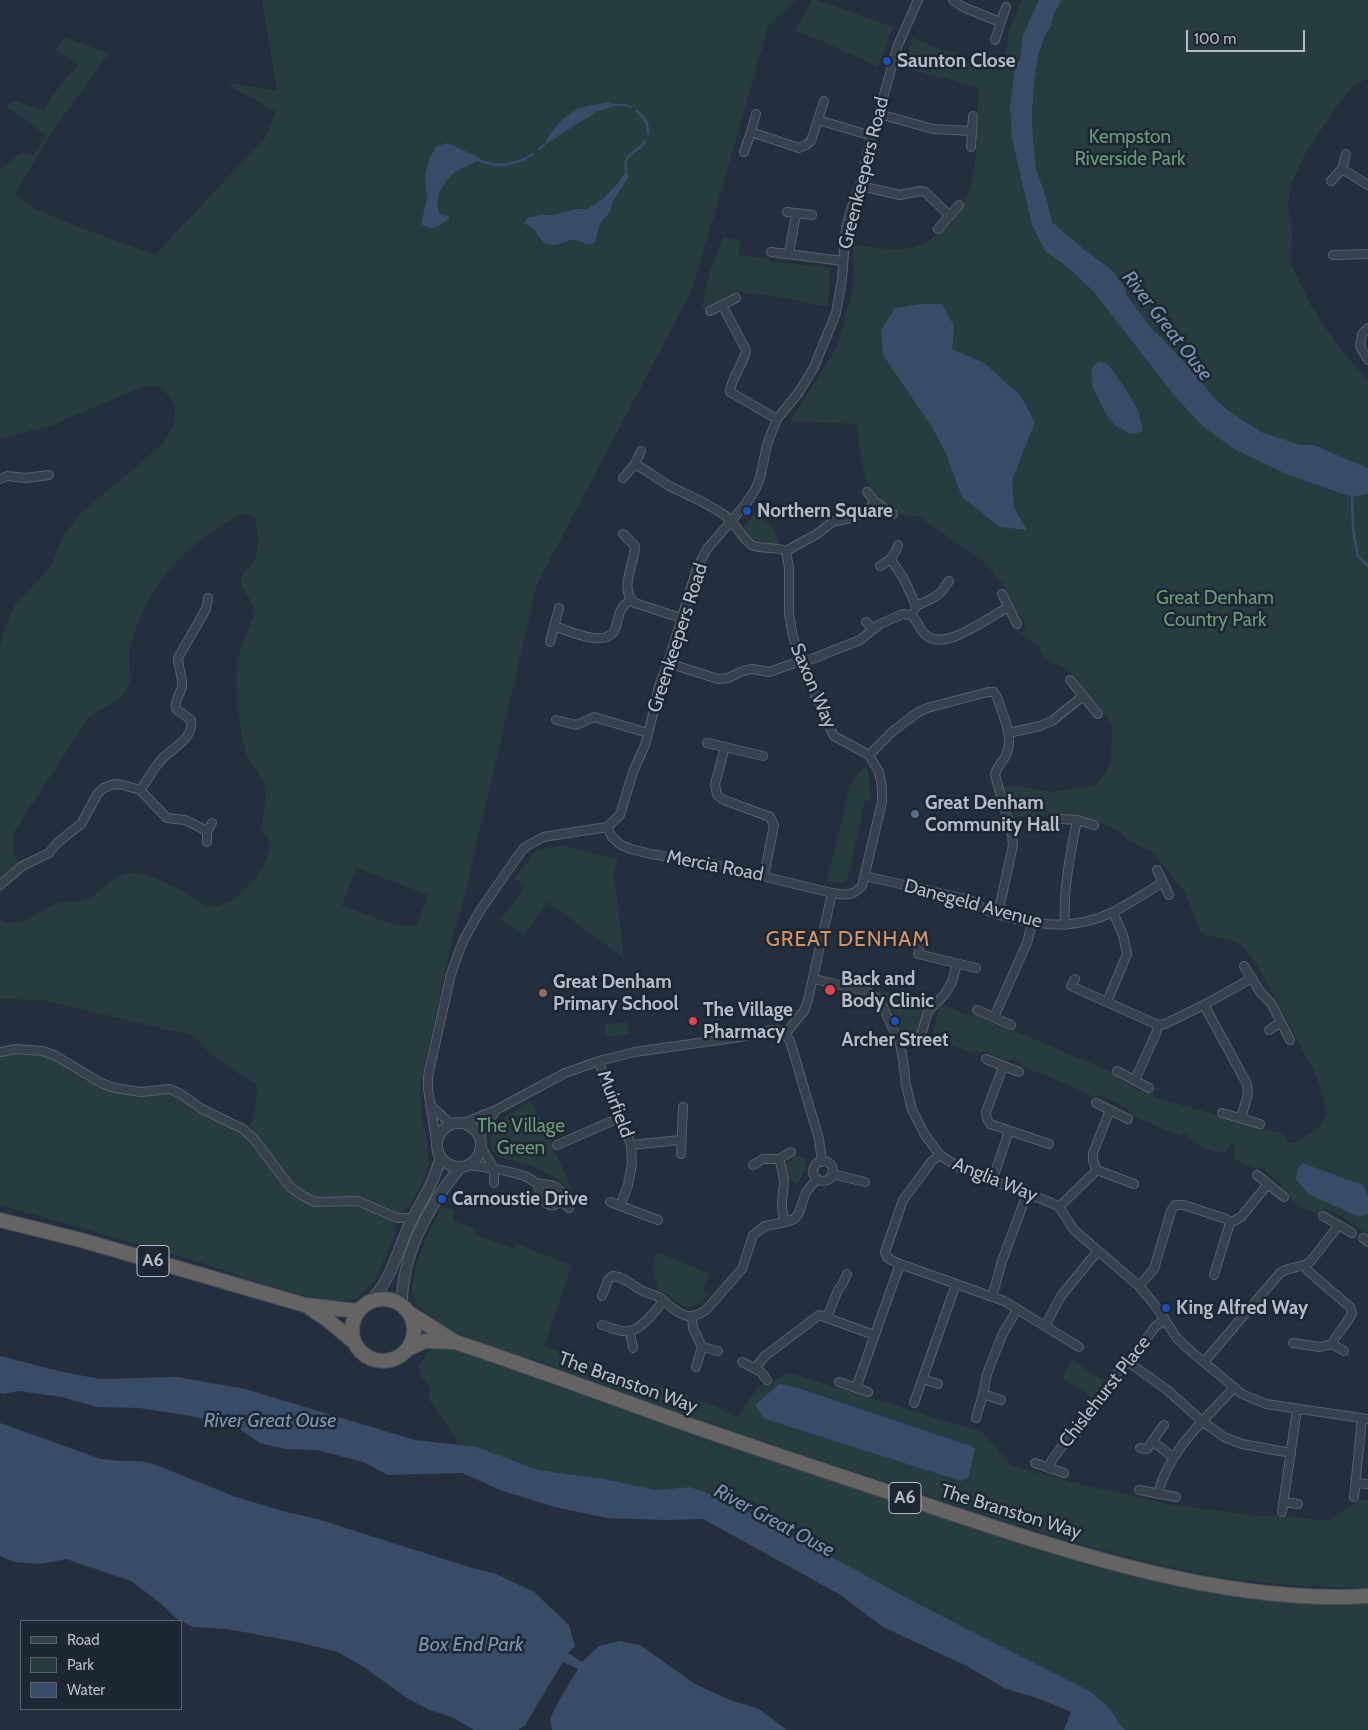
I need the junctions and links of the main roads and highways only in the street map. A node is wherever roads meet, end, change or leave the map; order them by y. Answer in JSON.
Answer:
{"nodes":[{"id":1,"x":0,"y":1220,"type":"edge"},
{"id":2,"x":305,"y":1305,"type":"junction"},
{"id":3,"x":406,"y":1310,"type":"junction"},
{"id":4,"x":358,"y":1311,"type":"junction"},
{"id":5,"x":353,"y":1341,"type":"junction"},
{"id":6,"x":455,"y":1342,"type":"junction"},
{"id":7,"x":410,"y":1348,"type":"junction"},
{"id":8,"x":1368,"y":1596,"type":"edge"}],
"edges":[{"from":1,"to":2,"type":"highway","number":"A6"},
{"from":2,"to":4,"type":"highway","number":"A6"},
{"from":2,"to":5,"type":"highway","number":"A6"},
{"from":3,"to":4,"type":"highway"},
{"from":3,"to":6,"type":"highway","name":"The Branston Way","number":"A6"},
{"from":3,"to":7,"type":"highway"},
{"from":4,"to":5,"type":"highway"},
{"from":5,"to":7,"type":"highway"},
{"from":6,"to":7,"type":"highway","name":"The Branston Way","number":"A6"},
{"from":6,"to":8,"type":"highway","name":"The Branston Way","number":"A6"}]}
